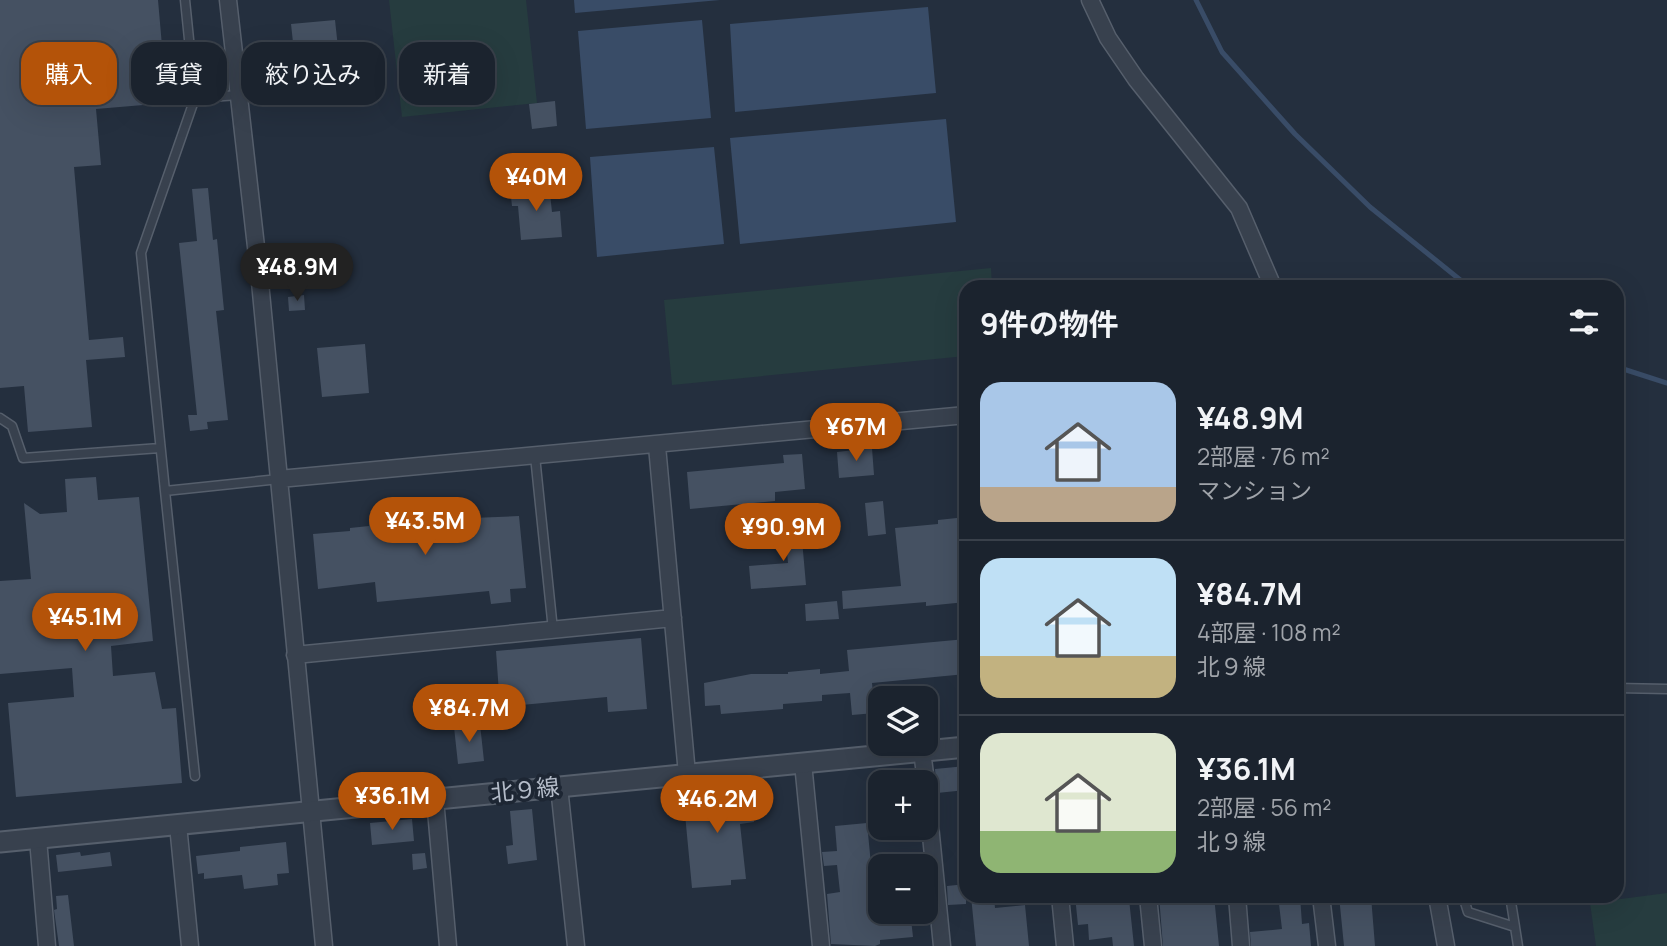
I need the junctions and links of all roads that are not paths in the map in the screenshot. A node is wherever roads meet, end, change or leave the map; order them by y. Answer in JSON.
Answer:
{"nodes":[{"id":1,"x":185,"y":0,"type":"edge"},
{"id":2,"x":228,"y":0,"type":"edge"},
{"id":3,"x":1090,"y":0,"type":"edge"},
{"id":4,"x":189,"y":42,"type":"edge"},
{"id":5,"x":239,"y":95,"type":"junction"},
{"id":6,"x":227,"y":96,"type":"edge"},
{"id":7,"x":193,"y":105,"type":"edge"},
{"id":8,"x":1270,"y":280,"type":"edge"},
{"id":9,"x":959,"y":416,"type":"edge"},
{"id":10,"x":0,"y":418,"type":"edge"},
{"id":11,"x":657,"y":446,"type":"junction"},
{"id":12,"x":160,"y":448,"type":"junction"},
{"id":13,"x":534,"y":456,"type":"junction"},
{"id":14,"x":279,"y":480,"type":"junction"},
{"id":15,"x":165,"y":491,"type":"junction"},
{"id":16,"x":673,"y":618,"type":"junction"},
{"id":17,"x":554,"y":630,"type":"junction"},
{"id":18,"x":295,"y":655,"type":"junction"},
{"id":19,"x":1624,"y":688,"type":"edge"},
{"id":20,"x":1667,"y":689,"type":"edge"},
{"id":21,"x":959,"y":748,"type":"edge"},
{"id":22,"x":938,"y":750,"type":"edge"},
{"id":23,"x":872,"y":756,"type":"edge"},
{"id":24,"x":803,"y":763,"type":"junction"},
{"id":25,"x":687,"y":774,"type":"junction"},
{"id":26,"x":195,"y":776,"type":"dead end"},
{"id":27,"x":559,"y":787,"type":"junction"},
{"id":28,"x":435,"y":799,"type":"junction"},
{"id":29,"x":312,"y":811,"type":"junction"},
{"id":30,"x":178,"y":825,"type":"junction"},
{"id":31,"x":38,"y":839,"type":"junction"},
{"id":32,"x":932,"y":840,"type":"edge"},
{"id":33,"x":0,"y":842,"type":"edge"},
{"id":34,"x":1061,"y":903,"type":"edge"},
{"id":35,"x":1149,"y":903,"type":"edge"},
{"id":36,"x":1238,"y":903,"type":"edge"},
{"id":37,"x":1322,"y":903,"type":"edge"},
{"id":38,"x":1438,"y":903,"type":"edge"},
{"id":39,"x":1465,"y":903,"type":"edge"},
{"id":40,"x":1511,"y":903,"type":"edge"},
{"id":41,"x":1515,"y":927,"type":"junction"},
{"id":42,"x":47,"y":946,"type":"edge"},
{"id":43,"x":190,"y":946,"type":"edge"},
{"id":44,"x":324,"y":946,"type":"edge"},
{"id":45,"x":448,"y":946,"type":"edge"},
{"id":46,"x":576,"y":946,"type":"edge"},
{"id":47,"x":821,"y":946,"type":"edge"},
{"id":48,"x":942,"y":946,"type":"edge"},
{"id":49,"x":1065,"y":946,"type":"edge"},
{"id":50,"x":1153,"y":946,"type":"edge"},
{"id":51,"x":1241,"y":946,"type":"edge"},
{"id":52,"x":1327,"y":946,"type":"edge"},
{"id":53,"x":1446,"y":946,"type":"edge"},
{"id":54,"x":1518,"y":946,"type":"edge"}],
"edges":[{"from":1,"to":4,"type":"lane"},
{"from":2,"to":5,"type":"street"},
{"from":3,"to":8,"type":"street"},
{"from":5,"to":6,"type":"lane"},
{"from":5,"to":14,"type":"street"},
{"from":7,"to":12,"type":"lane"},
{"from":9,"to":11,"type":"street"},
{"from":10,"to":12,"type":"lane"},
{"from":11,"to":13,"type":"street"},
{"from":11,"to":16,"type":"street"},
{"from":12,"to":15,"type":"lane"},
{"from":13,"to":14,"type":"street"},
{"from":13,"to":17,"type":"lane"},
{"from":14,"to":15,"type":"lane"},
{"from":14,"to":18,"type":"street"},
{"from":15,"to":26,"type":"lane"},
{"from":16,"to":17,"type":"street"},
{"from":16,"to":25,"type":"street"},
{"from":17,"to":18,"type":"street"},
{"from":18,"to":29,"type":"street"},
{"from":19,"to":20,"type":"lane"},
{"from":21,"to":22,"type":"street","name":"北９線"},
{"from":23,"to":24,"type":"street","name":"北９線"},
{"from":24,"to":25,"type":"street","name":"北９線"},
{"from":24,"to":47,"type":"street"},
{"from":25,"to":27,"type":"street","name":"北９線"},
{"from":27,"to":28,"type":"street","name":"北９線"},
{"from":27,"to":46,"type":"street"},
{"from":28,"to":29,"type":"street","name":"北９線"},
{"from":28,"to":45,"type":"street"},
{"from":29,"to":30,"type":"street","name":"北９線"},
{"from":29,"to":44,"type":"street"},
{"from":30,"to":31,"type":"street","name":"北９線"},
{"from":30,"to":43,"type":"street"},
{"from":31,"to":33,"type":"street","name":"北９線"},
{"from":31,"to":42,"type":"street"},
{"from":32,"to":48,"type":"street"},
{"from":34,"to":49,"type":"street"},
{"from":35,"to":50,"type":"street"},
{"from":36,"to":51,"type":"street"},
{"from":37,"to":52,"type":"street"},
{"from":38,"to":53,"type":"street"},
{"from":39,"to":41,"type":"lane"},
{"from":40,"to":41,"type":"lane"},
{"from":41,"to":54,"type":"lane"}]}
